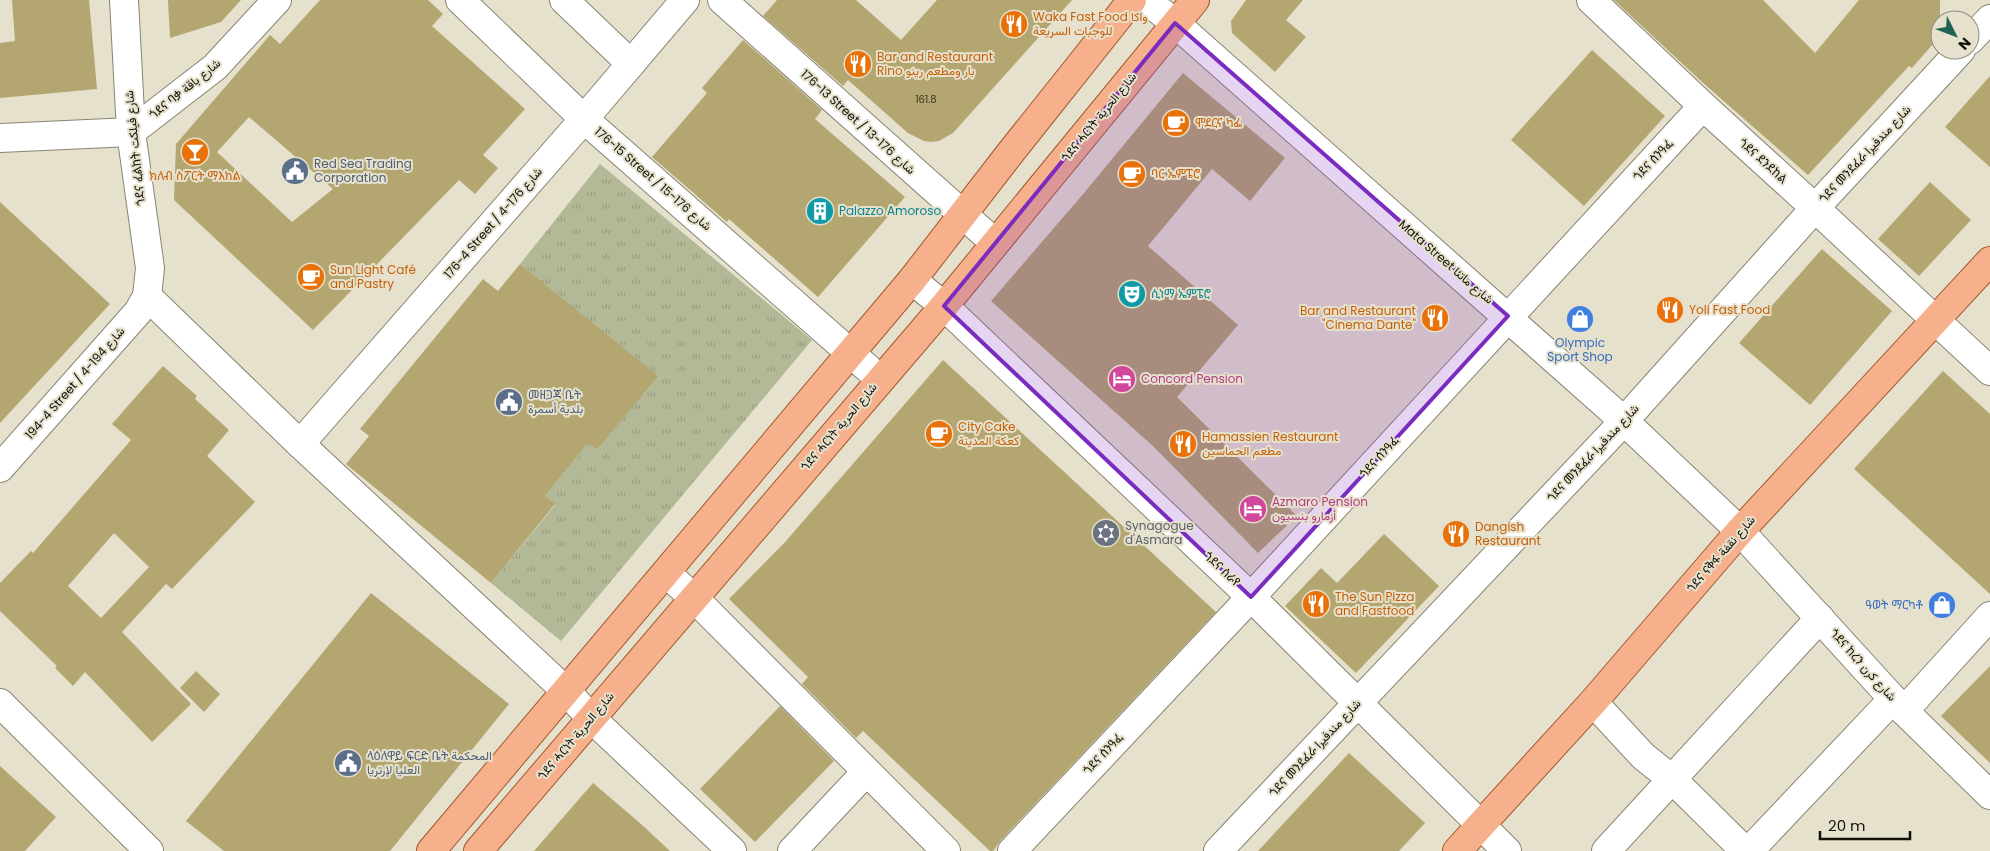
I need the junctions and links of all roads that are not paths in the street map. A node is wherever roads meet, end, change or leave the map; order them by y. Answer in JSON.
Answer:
{"nodes":[{"id":1,"x":124,"y":0,"type":"edge"},
{"id":2,"x":277,"y":0,"type":"edge"},
{"id":3,"x":460,"y":0,"type":"edge"},
{"id":4,"x":564,"y":0,"type":"edge"},
{"id":5,"x":684,"y":0,"type":"edge"},
{"id":6,"x":722,"y":0,"type":"edge"},
{"id":7,"x":1132,"y":0,"type":"edge"},
{"id":8,"x":1146,"y":0,"type":"edge"},
{"id":9,"x":1195,"y":0,"type":"edge"},
{"id":10,"x":1592,"y":0,"type":"edge"},
{"id":11,"x":1990,"y":19,"type":"edge"},
{"id":12,"x":1175,"y":23,"type":"junction"},
{"id":13,"x":1980,"y":30,"type":"edge"},
{"id":14,"x":1952,"y":60,"type":"edge"},
{"id":15,"x":631,"y":64,"type":"junction"},
{"id":16,"x":1703,"y":106,"type":"junction"},
{"id":17,"x":584,"y":119,"type":"junction"},
{"id":18,"x":131,"y":132,"type":"junction"},
{"id":19,"x":0,"y":138,"type":"edge"},
{"id":20,"x":1815,"y":208,"type":"junction"},
{"id":21,"x":963,"y":216,"type":"junction"},
{"id":22,"x":995,"y":243,"type":"junction"},
{"id":23,"x":1990,"y":261,"type":"edge"},
{"id":24,"x":912,"y":280,"type":"junction"},
{"id":25,"x":147,"y":296,"type":"junction"},
{"id":26,"x":944,"y":306,"type":"junction"},
{"id":27,"x":1508,"y":316,"type":"junction"},
{"id":28,"x":1935,"y":321,"type":"junction"},
{"id":29,"x":852,"y":352,"type":"junction"},
{"id":30,"x":1990,"y":371,"type":"edge"},
{"id":31,"x":880,"y":378,"type":"junction"},
{"id":32,"x":1624,"y":421,"type":"junction"},
{"id":33,"x":300,"y":444,"type":"junction"},
{"id":34,"x":0,"y":468,"type":"edge"},
{"id":35,"x":1740,"y":531,"type":"junction"},
{"id":36,"x":666,"y":573,"type":"junction"},
{"id":37,"x":1251,"y":597,"type":"junction"},
{"id":38,"x":694,"y":598,"type":"junction"},
{"id":39,"x":1990,"y":616,"type":"edge"},
{"id":40,"x":1820,"y":618,"type":"junction"},
{"id":41,"x":566,"y":692,"type":"junction"},
{"id":42,"x":1593,"y":702,"type":"junction"},
{"id":43,"x":0,"y":703,"type":"edge"},
{"id":44,"x":1357,"y":704,"type":"junction"},
{"id":45,"x":1898,"y":705,"type":"junction"},
{"id":46,"x":591,"y":718,"type":"junction"},
{"id":47,"x":866,"y":772,"type":"junction"},
{"id":48,"x":1673,"y":780,"type":"junction"},
{"id":49,"x":1990,"y":795,"type":"edge"},
{"id":50,"x":1480,"y":826,"type":"junction"},
{"id":51,"x":149,"y":851,"type":"edge"},
{"id":52,"x":431,"y":851,"type":"edge"},
{"id":53,"x":478,"y":851,"type":"edge"},
{"id":54,"x":732,"y":851,"type":"edge"},
{"id":55,"x":792,"y":851,"type":"edge"},
{"id":56,"x":946,"y":851,"type":"edge"},
{"id":57,"x":1012,"y":851,"type":"edge"},
{"id":58,"x":1218,"y":851,"type":"edge"},
{"id":59,"x":1457,"y":851,"type":"edge"},
{"id":60,"x":1508,"y":851,"type":"edge"},
{"id":61,"x":1606,"y":851,"type":"edge"},
{"id":62,"x":1745,"y":851,"type":"edge"},
{"id":63,"x":1749,"y":851,"type":"edge"}],
"edges":[{"from":1,"to":18,"type":"street","name":"ጎደና ፈልከት شارع فيلكت"},
{"from":2,"to":18,"type":"street","name":"ጎደና ባቃ شارع باقة"},
{"from":3,"to":17,"type":"street","name":"176-15 Street / شارع 176-15"},
{"from":4,"to":15,"type":"street"},
{"from":5,"to":15,"type":"street","name":"176-4 Street / شارع 176-4"},
{"from":6,"to":21,"type":"street","name":"176-13 Street / شارع 176-13"},
{"from":7,"to":21,"type":"main road"},
{"from":8,"to":12,"type":"street","name":"Mata Street شارع ماتئا"},
{"from":9,"to":12,"type":"main road","name":"ጎደና ሓርነት شارع الحرية"},
{"from":10,"to":16,"type":"street","name":"ጎደና ደንደከል"},
{"from":11,"to":13,"type":"street"},
{"from":12,"to":22,"type":"main road","name":"ጎደና ሓርነት شارع الحرية"},
{"from":12,"to":27,"type":"street","name":"Mata Street شارع ماتئا"},
{"from":14,"to":20,"type":"street","name":"ጎደና መንደፈራ شارع مندفيرا"},
{"from":15,"to":17,"type":"street","name":"176-4 Street / شارع 176-4"},
{"from":16,"to":20,"type":"street","name":"ጎደና ደንደከል"},
{"from":16,"to":27,"type":"street","name":"ጎደና ሰንዓፈ"},
{"from":17,"to":29,"type":"street","name":"176-15 Street / شارع 176-15"},
{"from":17,"to":33,"type":"street","name":"176-4 Street / شارع 176-4"},
{"from":18,"to":19,"type":"street"},
{"from":18,"to":25,"type":"street","name":"ጎደና ፈልከት شارع فيلكت"},
{"from":20,"to":28,"type":"street","name":"ጎደና ደንደከል"},
{"from":20,"to":32,"type":"street","name":"ጎደና መንደፈራ شارع مندفيرا"},
{"from":21,"to":22,"type":"street","name":"176-13 Street / شارع 176-13"},
{"from":21,"to":24,"type":"main road"},
{"from":22,"to":26,"type":"main road","name":"ጎደና ሓርነት شارع الحرية"},
{"from":23,"to":28,"type":"main road","name":"ጎደና ናቅፋ شارع نقفة"},
{"from":24,"to":26,"type":"street","name":"ጎደና ሰራየ"},
{"from":24,"to":29,"type":"main road"},
{"from":25,"to":33,"type":"street"},
{"from":25,"to":34,"type":"street","name":"194-4 Street / شارع 194-4"},
{"from":26,"to":31,"type":"main road","name":"ጎደና ሓርነት شارع الحرية"},
{"from":26,"to":37,"type":"street","name":"ጎደና ሰራየ"},
{"from":27,"to":32,"type":"street","name":"Mata Street شارع ماتئا"},
{"from":27,"to":37,"type":"street","name":"ጎደና ሰንዓፈ"},
{"from":28,"to":30,"type":"street","name":"ጎደና ደንደከል"},
{"from":28,"to":35,"type":"main road","name":"ጎደና ናቅፋ شارع نقفة"},
{"from":29,"to":31,"type":"street","name":"176-15 Street / شارع 176-15"},
{"from":29,"to":36,"type":"main road"},
{"from":31,"to":38,"type":"main road","name":"ጎደና ሓርነት شارع الحرية"},
{"from":32,"to":35,"type":"street","name":"Mata Street شارع ماتئا"},
{"from":32,"to":44,"type":"street","name":"ጎደና መንደፈራ شارع مندفيرا"},
{"from":33,"to":41,"type":"street"},
{"from":35,"to":40,"type":"street","name":"ጎደና ከረን شارع كرن"},
{"from":35,"to":42,"type":"main road","name":"ጎደና ናቅፋ شارع نقفة"},
{"from":36,"to":38,"type":"street"},
{"from":36,"to":41,"type":"main road"},
{"from":37,"to":44,"type":"street","name":"ጎደና ሰራየ"},
{"from":37,"to":57,"type":"street","name":"ጎደና ሰንዓፈ"},
{"from":38,"to":46,"type":"main road","name":"ጎደና ሓርነት شارع الحرية"},
{"from":38,"to":47,"type":"street"},
{"from":39,"to":45,"type":"street"},
{"from":40,"to":45,"type":"street","name":"ጎደና ከረን شارع كرن"},
{"from":40,"to":48,"type":"street"},
{"from":41,"to":46,"type":"street"},
{"from":41,"to":52,"type":"main road"},
{"from":42,"to":48,"type":"street"},
{"from":42,"to":50,"type":"main road","name":"ጎደና ናቅፋ شارع نقفة"},
{"from":43,"to":51,"type":"street"},
{"from":44,"to":50,"type":"street","name":"ጎደና ሰራየ"},
{"from":44,"to":58,"type":"street","name":"ጎደና መንደፈራ شارع مندفيرا"},
{"from":45,"to":49,"type":"street","name":"ጎደና ከረን شارع كرن"},
{"from":45,"to":63,"type":"street"},
{"from":46,"to":53,"type":"main road","name":"ጎደና ሓርነት شارع الحرية"},
{"from":46,"to":54,"type":"street"},
{"from":47,"to":55,"type":"street"},
{"from":47,"to":56,"type":"street"},
{"from":48,"to":61,"type":"street"},
{"from":48,"to":62,"type":"street"},
{"from":50,"to":59,"type":"main road","name":"ጎደና ናቅፋ شارع نقفة"},
{"from":50,"to":60,"type":"street","name":"ጎደና ሰራየ"}]}
